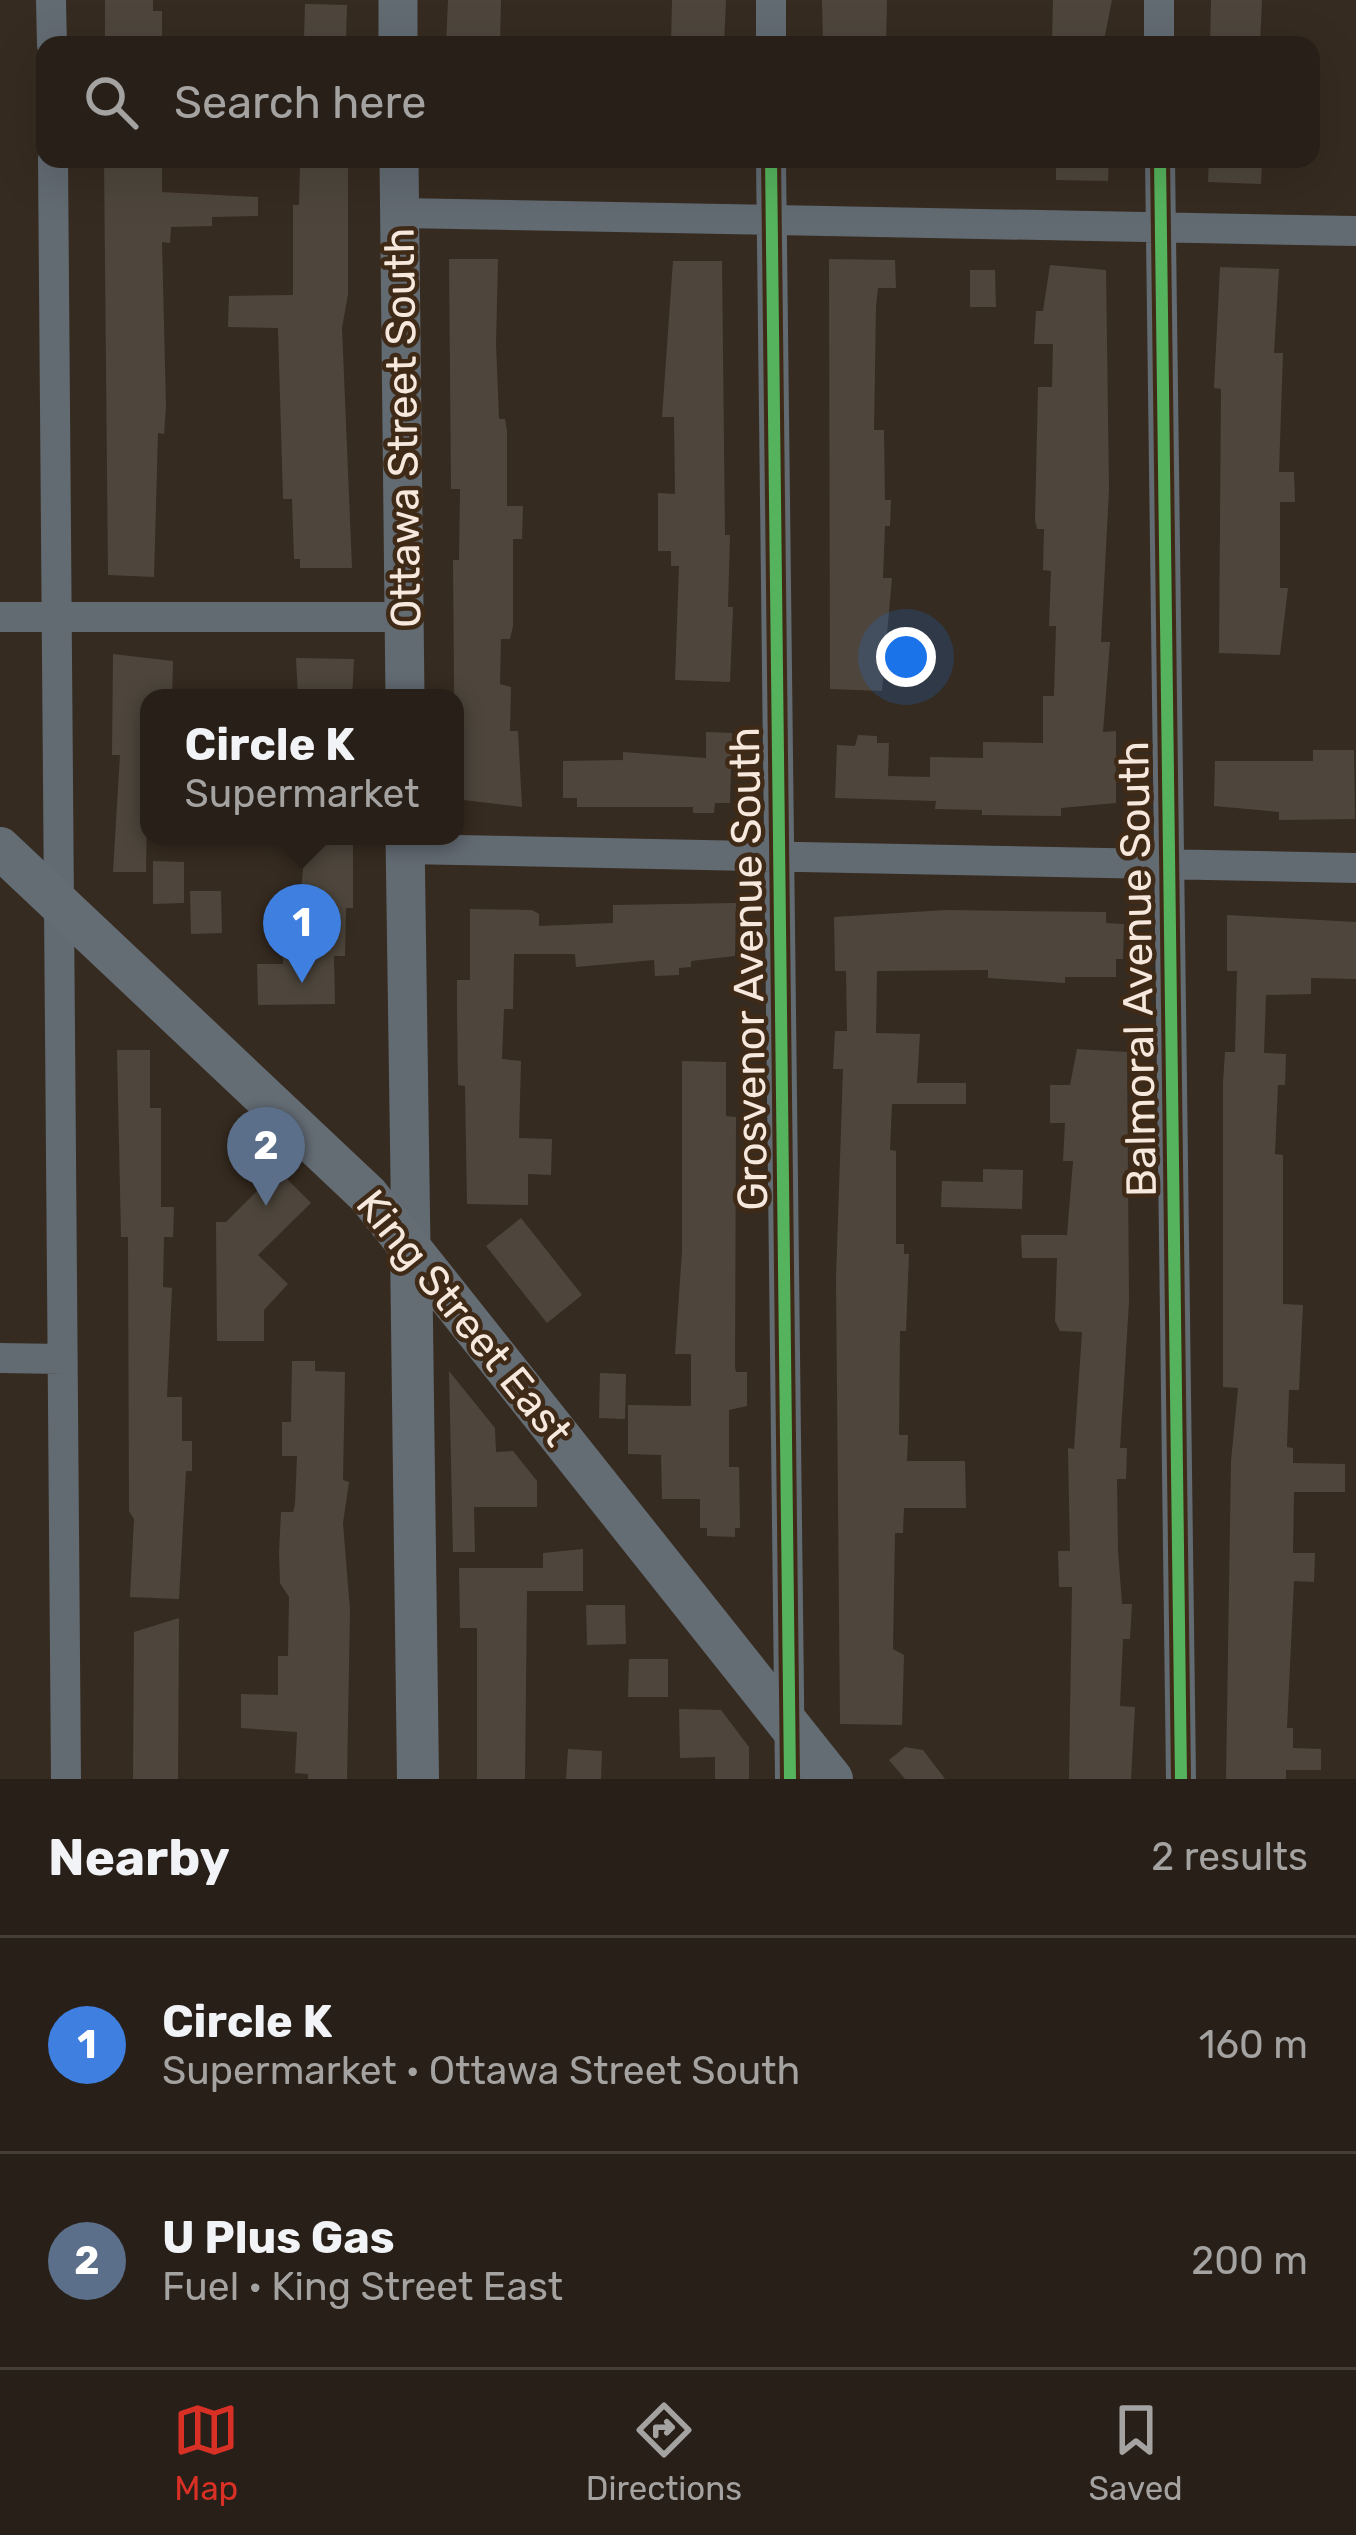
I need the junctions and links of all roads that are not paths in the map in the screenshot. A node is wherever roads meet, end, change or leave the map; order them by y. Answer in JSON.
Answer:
{"nodes":[{"id":1,"x":51,"y":0,"type":"edge"},
{"id":2,"x":398,"y":0,"type":"edge"},
{"id":3,"x":771,"y":0,"type":"edge"},
{"id":4,"x":1159,"y":0,"type":"edge"},
{"id":5,"x":52,"y":36,"type":"edge"},
{"id":6,"x":398,"y":36,"type":"edge"},
{"id":7,"x":771,"y":36,"type":"edge"},
{"id":8,"x":1159,"y":36,"type":"edge"},
{"id":9,"x":53,"y":168,"type":"edge"},
{"id":10,"x":398,"y":168,"type":"edge"},
{"id":11,"x":772,"y":168,"type":"edge"},
{"id":12,"x":1160,"y":168,"type":"edge"},
{"id":13,"x":401,"y":213,"type":"junction"},
{"id":14,"x":772,"y":219,"type":"junction"},
{"id":15,"x":1161,"y":226,"type":"junction"},
{"id":16,"x":1356,"y":231,"type":"edge"},
{"id":17,"x":0,"y":617,"type":"edge"},
{"id":18,"x":59,"y":617,"type":"junction"},
{"id":19,"x":405,"y":617,"type":"junction"},
{"id":20,"x":405,"y":689,"type":"edge"},
{"id":21,"x":405,"y":845,"type":"edge"},
{"id":22,"x":463,"y":845,"type":"edge"},
{"id":23,"x":0,"y":848,"type":"edge"},
{"id":24,"x":782,"y":856,"type":"junction"},
{"id":25,"x":1170,"y":866,"type":"junction"},
{"id":26,"x":1356,"y":868,"type":"edge"},
{"id":27,"x":61,"y":900,"type":"junction"},
{"id":28,"x":411,"y":1248,"type":"junction"},
{"id":29,"x":0,"y":1358,"type":"edge"},
{"id":30,"x":62,"y":1359,"type":"junction"},
{"id":31,"x":790,"y":1725,"type":"junction"},
{"id":32,"x":66,"y":1779,"type":"edge"},
{"id":33,"x":418,"y":1779,"type":"edge"},
{"id":34,"x":790,"y":1779,"type":"edge"},
{"id":35,"x":832,"y":1779,"type":"edge"},
{"id":36,"x":1181,"y":1779,"type":"edge"}],
"edges":[{"from":1,"to":5,"type":"street"},
{"from":2,"to":6,"type":"street"},
{"from":3,"to":7,"type":"street"},
{"from":4,"to":8,"type":"street"},
{"from":9,"to":18,"type":"street"},
{"from":10,"to":13,"type":"street","name":"Ottawa Street South"},
{"from":11,"to":14,"type":"street","name":"Grosvenor Avenue South"},
{"from":12,"to":15,"type":"street","name":"Balmoral Avenue South"},
{"from":13,"to":14,"type":"street"},
{"from":13,"to":19,"type":"street","name":"Ottawa Street South"},
{"from":14,"to":15,"type":"street"},
{"from":14,"to":24,"type":"street","name":"Grosvenor Avenue South"},
{"from":15,"to":16,"type":"street"},
{"from":15,"to":25,"type":"street","name":"Balmoral Avenue South"},
{"from":17,"to":18,"type":"street"},
{"from":18,"to":19,"type":"street"},
{"from":18,"to":27,"type":"street"},
{"from":19,"to":20,"type":"street","name":"Ottawa Street South"},
{"from":21,"to":28,"type":"street"},
{"from":22,"to":24,"type":"street"},
{"from":23,"to":27,"type":"main road","name":"King Street East"},
{"from":24,"to":25,"type":"street"},
{"from":24,"to":31,"type":"street","name":"Grosvenor Avenue South"},
{"from":25,"to":26,"type":"street"},
{"from":25,"to":36,"type":"street","name":"Balmoral Avenue South"},
{"from":27,"to":28,"type":"main road","name":"King Street East"},
{"from":27,"to":30,"type":"street"},
{"from":28,"to":31,"type":"main road","name":"King Street East"},
{"from":28,"to":33,"type":"main road"},
{"from":29,"to":30,"type":"street"},
{"from":30,"to":32,"type":"street"},
{"from":31,"to":34,"type":"street","name":"Grosvenor Avenue South"},
{"from":31,"to":35,"type":"main road","name":"King Street East"}]}
